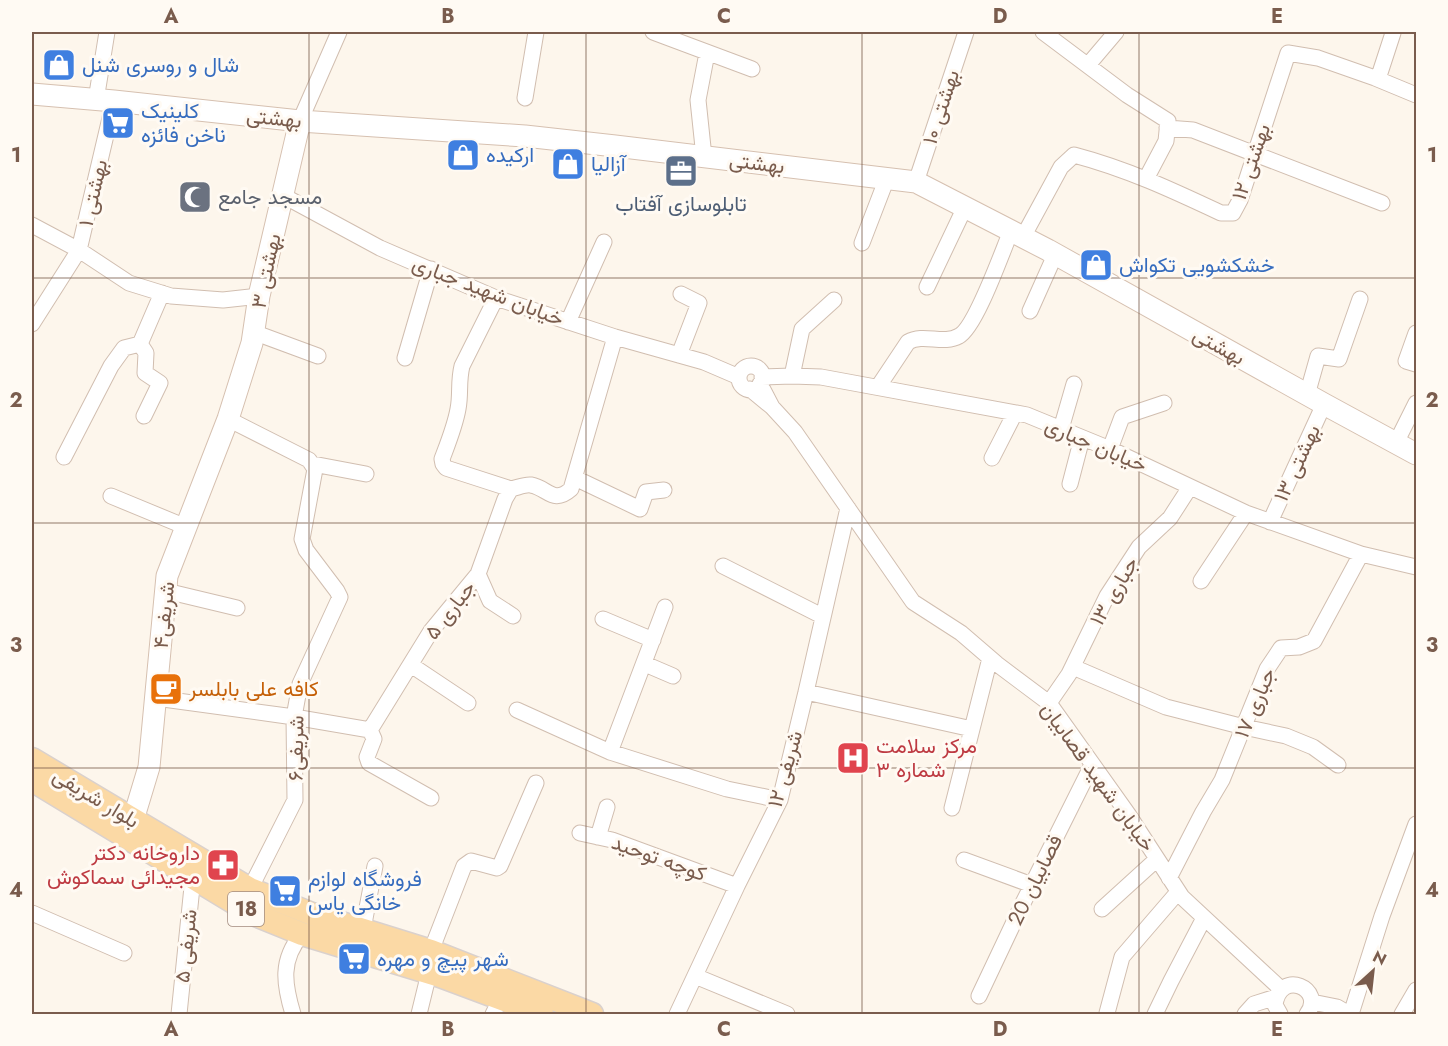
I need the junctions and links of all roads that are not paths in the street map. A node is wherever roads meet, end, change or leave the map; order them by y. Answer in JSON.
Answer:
{"nodes":[{"id":1,"x":107,"y":32,"type":"edge"},
{"id":2,"x":339,"y":32,"type":"edge"},
{"id":3,"x":536,"y":32,"type":"edge"},
{"id":4,"x":653,"y":32,"type":"edge"},
{"id":5,"x":966,"y":32,"type":"edge"},
{"id":6,"x":1043,"y":32,"type":"edge"},
{"id":7,"x":1116,"y":32,"type":"edge"},
{"id":8,"x":1393,"y":33,"type":"dead end"},
{"id":9,"x":707,"y":53,"type":"junction"},
{"id":10,"x":1088,"y":65,"type":"junction"},
{"id":11,"x":752,"y":69,"type":"dead end"},
{"id":12,"x":1378,"y":79,"type":"junction"},
{"id":13,"x":32,"y":94,"type":"edge"},
{"id":14,"x":1416,"y":95,"type":"edge"},
{"id":15,"x":525,"y":98,"type":"dead end"},
{"id":16,"x":105,"y":100,"type":"junction"},
{"id":17,"x":300,"y":122,"type":"junction"},
{"id":18,"x":1167,"y":128,"type":"junction"},
{"id":19,"x":1255,"y":154,"type":"junction"},
{"id":20,"x":704,"y":157,"type":"junction"},
{"id":21,"x":887,"y":178,"type":"junction"},
{"id":22,"x":1146,"y":179,"type":"junction"},
{"id":23,"x":916,"y":182,"type":"junction"},
{"id":24,"x":282,"y":195,"type":"junction"},
{"id":25,"x":1382,"y":203,"type":"dead end"},
{"id":26,"x":964,"y":207,"type":"junction"},
{"id":27,"x":32,"y":225,"type":"edge"},
{"id":28,"x":1017,"y":234,"type":"junction"},
{"id":29,"x":604,"y":242,"type":"dead end"},
{"id":30,"x":862,"y":243,"type":"dead end"},
{"id":31,"x":79,"y":250,"type":"junction"},
{"id":32,"x":1056,"y":255,"type":"junction"},
{"id":33,"x":431,"y":269,"type":"junction"},
{"id":34,"x":927,"y":287,"type":"dead end"},
{"id":35,"x":162,"y":293,"type":"junction"},
{"id":36,"x":681,"y":294,"type":"dead end"},
{"id":37,"x":259,"y":296,"type":"junction"},
{"id":38,"x":496,"y":298,"type":"junction"},
{"id":39,"x":1360,"y":299,"type":"dead end"},
{"id":40,"x":834,"y":300,"type":"dead end"},
{"id":41,"x":1030,"y":311,"type":"dead end"},
{"id":42,"x":568,"y":322,"type":"junction"},
{"id":43,"x":32,"y":324,"type":"edge"},
{"id":44,"x":253,"y":332,"type":"junction"},
{"id":45,"x":1416,"y":333,"type":"edge"},
{"id":46,"x":615,"y":337,"type":"junction"},
{"id":47,"x":140,"y":344,"type":"junction"},
{"id":48,"x":679,"y":355,"type":"junction"},
{"id":49,"x":318,"y":356,"type":"dead end"},
{"id":50,"x":405,"y":358,"type":"dead end"},
{"id":51,"x":1416,"y":364,"type":"edge"},
{"id":52,"x":742,"y":372,"type":"joint"},
{"id":53,"x":792,"y":376,"type":"junction"},
{"id":54,"x":758,"y":383,"type":"junction"},
{"id":55,"x":1074,"y":384,"type":"dead end"},
{"id":56,"x":878,"y":387,"type":"junction"},
{"id":57,"x":1316,"y":400,"type":"junction"},
{"id":58,"x":1164,"y":403,"type":"dead end"},
{"id":59,"x":1416,"y":403,"type":"edge"},
{"id":60,"x":1015,"y":413,"type":"junction"},
{"id":61,"x":144,"y":416,"type":"dead end"},
{"id":62,"x":228,"y":419,"type":"junction"},
{"id":63,"x":1061,"y":429,"type":"junction"},
{"id":64,"x":1082,"y":438,"type":"junction"},
{"id":65,"x":1396,"y":443,"type":"junction"},
{"id":66,"x":1110,"y":449,"type":"junction"},
{"id":67,"x":1416,"y":454,"type":"edge"},
{"id":68,"x":64,"y":457,"type":"dead end"},
{"id":69,"x":992,"y":458,"type":"dead end"},
{"id":70,"x":313,"y":464,"type":"junction"},
{"id":71,"x":366,"y":474,"type":"dead end"},
{"id":72,"x":575,"y":478,"type":"junction"},
{"id":73,"x":1070,"y":484,"type":"dead end"},
{"id":74,"x":1190,"y":487,"type":"junction"},
{"id":75,"x":511,"y":489,"type":"junction"},
{"id":76,"x":664,"y":490,"type":"dead end"},
{"id":77,"x":111,"y":496,"type":"dead end"},
{"id":78,"x":848,"y":508,"type":"junction"},
{"id":79,"x":1246,"y":513,"type":"junction"},
{"id":80,"x":1270,"y":522,"type":"junction"},
{"id":81,"x":186,"y":527,"type":"junction"},
{"id":82,"x":1361,"y":554,"type":"junction"},
{"id":83,"x":723,"y":566,"type":"dead end"},
{"id":84,"x":1416,"y":567,"type":"edge"},
{"id":85,"x":478,"y":574,"type":"junction"},
{"id":86,"x":1201,"y":581,"type":"dead end"},
{"id":87,"x":166,"y":591,"type":"junction"},
{"id":88,"x":665,"y":607,"type":"dead end"},
{"id":89,"x":237,"y":608,"type":"dead end"},
{"id":90,"x":513,"y":616,"type":"dead end"},
{"id":91,"x":822,"y":616,"type":"junction"},
{"id":92,"x":603,"y":619,"type":"dead end"},
{"id":93,"x":653,"y":640,"type":"junction"},
{"id":94,"x":990,"y":658,"type":"junction"},
{"id":95,"x":645,"y":664,"type":"junction"},
{"id":96,"x":411,"y":665,"type":"junction"},
{"id":97,"x":1073,"y":668,"type":"junction"},
{"id":98,"x":673,"y":676,"type":"dead end"},
{"id":99,"x":806,"y":692,"type":"junction"},
{"id":100,"x":156,"y":698,"type":"junction"},
{"id":101,"x":468,"y":703,"type":"dead end"},
{"id":102,"x":1050,"y":704,"type":"junction"},
{"id":103,"x":517,"y":710,"type":"dead end"},
{"id":104,"x":294,"y":717,"type":"junction"},
{"id":105,"x":1244,"y":727,"type":"junction"},
{"id":106,"x":972,"y":729,"type":"junction"},
{"id":107,"x":370,"y":730,"type":"junction"},
{"id":108,"x":610,"y":752,"type":"junction"},
{"id":109,"x":32,"y":759,"type":"edge"},
{"id":110,"x":1092,"y":765,"type":"junction"},
{"id":111,"x":1338,"y":765,"type":"dead end"},
{"id":112,"x":32,"y":780,"type":"edge"},
{"id":113,"x":536,"y":783,"type":"dead end"},
{"id":114,"x":431,"y":798,"type":"dead end"},
{"id":115,"x":780,"y":800,"type":"junction"},
{"id":116,"x":607,"y":807,"type":"dead end"},
{"id":117,"x":952,"y":808,"type":"dead end"},
{"id":118,"x":133,"y":820,"type":"junction"},
{"id":119,"x":1416,"y":824,"type":"edge"},
{"id":120,"x":580,"y":834,"type":"dead end"},
{"id":121,"x":598,"y":837,"type":"junction"},
{"id":122,"x":1157,"y":859,"type":"junction"},
{"id":123,"x":964,"y":860,"type":"dead end"},
{"id":124,"x":375,"y":866,"type":"dead end"},
{"id":125,"x":194,"y":877,"type":"junction"},
{"id":126,"x":1169,"y":878,"type":"junction"},
{"id":127,"x":1032,"y":885,"type":"junction"},
{"id":128,"x":736,"y":886,"type":"junction"},
{"id":129,"x":250,"y":889,"type":"junction"},
{"id":130,"x":1178,"y":892,"type":"junction"},
{"id":131,"x":1102,"y":909,"type":"dead end"},
{"id":132,"x":32,"y":913,"type":"edge"},
{"id":133,"x":1204,"y":918,"type":"junction"},
{"id":134,"x":363,"y":929,"type":"junction"},
{"id":135,"x":302,"y":934,"type":"junction"},
{"id":136,"x":124,"y":953,"type":"dead end"},
{"id":137,"x":430,"y":962,"type":"junction"},
{"id":138,"x":695,"y":976,"type":"junction"},
{"id":139,"x":479,"y":980,"type":"junction"},
{"id":140,"x":1416,"y":990,"type":"edge"},
{"id":141,"x":1279,"y":993,"type":"junction"},
{"id":142,"x":979,"y":996,"type":"dead end"},
{"id":143,"x":497,"y":1006,"type":"edge"},
{"id":144,"x":1310,"y":1008,"type":"edge"},
{"id":145,"x":1107,"y":1013,"type":"edge"},
{"id":146,"x":179,"y":1014,"type":"edge"},
{"id":147,"x":293,"y":1014,"type":"edge"},
{"id":148,"x":419,"y":1014,"type":"edge"},
{"id":149,"x":542,"y":1014,"type":"edge"},
{"id":150,"x":592,"y":1014,"type":"edge"},
{"id":151,"x":677,"y":1014,"type":"edge"},
{"id":152,"x":787,"y":1014,"type":"edge"},
{"id":153,"x":1155,"y":1014,"type":"edge"},
{"id":154,"x":1245,"y":1014,"type":"edge"},
{"id":155,"x":1280,"y":1014,"type":"edge"},
{"id":156,"x":1350,"y":1014,"type":"edge"},
{"id":157,"x":1402,"y":1014,"type":"edge"}],
"edges":[{"from":1,"to":16,"type":"street","name":"بهشتی ۱"},
{"from":2,"to":17,"type":"street"},
{"from":3,"to":15,"type":"street"},
{"from":4,"to":9,"type":"street"},
{"from":5,"to":23,"type":"street","name":"بهشتی ۱۰"},
{"from":6,"to":10,"type":"street"},
{"from":7,"to":10,"type":"street"},
{"from":8,"to":12,"type":"street"},
{"from":9,"to":11,"type":"street"},
{"from":9,"to":20,"type":"street"},
{"from":10,"to":18,"type":"street"},
{"from":12,"to":14,"type":"street","name":"بهشتی ۱۲"},
{"from":12,"to":19,"type":"street","name":"بهشتی ۱۲"},
{"from":13,"to":16,"type":"main road","name":"بهشتی"},
{"from":16,"to":17,"type":"main road","name":"بهشتی"},
{"from":16,"to":31,"type":"street","name":"بهشتی ۱"},
{"from":17,"to":20,"type":"main road","name":"بهشتی"},
{"from":17,"to":24,"type":"main road","name":"بهشتی ۳"},
{"from":18,"to":19,"type":"street"},
{"from":18,"to":22,"type":"street"},
{"from":19,"to":22,"type":"street","name":"بهشتی ۱۲"},
{"from":19,"to":25,"type":"street"},
{"from":20,"to":21,"type":"main road","name":"بهشتی"},
{"from":21,"to":23,"type":"main road","name":"بهشتی"},
{"from":21,"to":30,"type":"street"},
{"from":22,"to":28,"type":"street","name":"بهشتی ۱۲"},
{"from":23,"to":26,"type":"main road","name":"بهشتی"},
{"from":24,"to":33,"type":"street","name":"خیابان شهید جباری"},
{"from":24,"to":37,"type":"main road","name":"بهشتی ۳"},
{"from":26,"to":28,"type":"main road","name":"بهشتی"},
{"from":26,"to":34,"type":"street"},
{"from":27,"to":31,"type":"street"},
{"from":28,"to":32,"type":"main road","name":"بهشتی"},
{"from":28,"to":56,"type":"street"},
{"from":29,"to":42,"type":"street"},
{"from":31,"to":35,"type":"street"},
{"from":31,"to":43,"type":"street","name":"بهشتی ۱"},
{"from":32,"to":41,"type":"street"},
{"from":32,"to":57,"type":"main road","name":"بهشتی"},
{"from":33,"to":38,"type":"street","name":"خیابان شهید جباری"},
{"from":33,"to":50,"type":"street"},
{"from":35,"to":37,"type":"street"},
{"from":35,"to":47,"type":"street"},
{"from":36,"to":48,"type":"street"},
{"from":37,"to":44,"type":"main road","name":"بهشتی ۳"},
{"from":38,"to":42,"type":"street","name":"خیابان شهید جباری"},
{"from":38,"to":75,"type":"street"},
{"from":39,"to":57,"type":"street","name":"بهشتی ۱۳"},
{"from":40,"to":53,"type":"street"},
{"from":42,"to":46,"type":"street","name":"خیابان شهید جباری"},
{"from":44,"to":49,"type":"street"},
{"from":44,"to":62,"type":"main road","name":"بهشتی ۳"},
{"from":45,"to":51,"type":"street"},
{"from":46,"to":48,"type":"street","name":"خیابان شهید جباری"},
{"from":46,"to":72,"type":"street"},
{"from":47,"to":61,"type":"street"},
{"from":47,"to":68,"type":"street"},
{"from":48,"to":52,"type":"street","name":"خیابان شهید جباری"},
{"from":52,"to":54,"type":"street","name":"خیابان شهید قصابیان"},
{"from":53,"to":54,"type":"street","name":"خیابان جباری"},
{"from":53,"to":56,"type":"street","name":"خیابان جباری"},
{"from":54,"to":78,"type":"street","name":"خیابان شهید قصابیان"},
{"from":55,"to":63,"type":"street"},
{"from":56,"to":60,"type":"street","name":"خیابان جباری"},
{"from":57,"to":65,"type":"main road","name":"بهشتی"},
{"from":57,"to":80,"type":"street","name":"بهشتی ۱۳"},
{"from":58,"to":66,"type":"street"},
{"from":59,"to":65,"type":"street"},
{"from":60,"to":63,"type":"street","name":"خیابان جباری"},
{"from":60,"to":69,"type":"street"},
{"from":62,"to":70,"type":"street"},
{"from":62,"to":81,"type":"main road","name":"شریفی۴"},
{"from":63,"to":64,"type":"street","name":"خیابان جباری"},
{"from":64,"to":66,"type":"street","name":"خیابان جباری"},
{"from":64,"to":73,"type":"street"},
{"from":65,"to":67,"type":"main road","name":"بهشتی"},
{"from":66,"to":74,"type":"street","name":"خیابان جباری"},
{"from":70,"to":71,"type":"street"},
{"from":70,"to":104,"type":"street","name":"شریفی۶"},
{"from":72,"to":75,"type":"street"},
{"from":72,"to":76,"type":"street"},
{"from":74,"to":79,"type":"street","name":"خیابان جباری"},
{"from":74,"to":97,"type":"street","name":"جباری ۱۳"},
{"from":75,"to":85,"type":"street","name":"جباری ۵"},
{"from":77,"to":81,"type":"street"},
{"from":78,"to":91,"type":"street","name":"شریفی ۱۲"},
{"from":78,"to":94,"type":"street","name":"خیابان شهید قصابیان"},
{"from":79,"to":80,"type":"street","name":"خیابان جباری"},
{"from":79,"to":86,"type":"street"},
{"from":80,"to":82,"type":"street","name":"خیابان جباری"},
{"from":81,"to":87,"type":"main road","name":"شریفی۴"},
{"from":82,"to":84,"type":"street","name":"خیابان جباری"},
{"from":82,"to":105,"type":"street","name":"جباری ۱۷"},
{"from":83,"to":91,"type":"street"},
{"from":85,"to":90,"type":"street"},
{"from":85,"to":96,"type":"street","name":"جباری ۵"},
{"from":87,"to":89,"type":"street"},
{"from":87,"to":100,"type":"main road","name":"شریفی۴"},
{"from":88,"to":93,"type":"street"},
{"from":91,"to":99,"type":"street","name":"شریفی ۱۲"},
{"from":92,"to":93,"type":"street"},
{"from":93,"to":95,"type":"street"},
{"from":94,"to":102,"type":"street","name":"خیابان شهید قصابیان"},
{"from":94,"to":106,"type":"street"},
{"from":95,"to":98,"type":"street"},
{"from":95,"to":108,"type":"street"},
{"from":96,"to":101,"type":"street"},
{"from":96,"to":107,"type":"street","name":"جباری ۵"},
{"from":97,"to":102,"type":"street","name":"جباری ۱۳"},
{"from":97,"to":105,"type":"street"},
{"from":99,"to":106,"type":"street"},
{"from":99,"to":115,"type":"street","name":"شریفی ۱۲"},
{"from":100,"to":104,"type":"street"},
{"from":100,"to":118,"type":"main road","name":"شریفی۴"},
{"from":102,"to":110,"type":"street","name":"خیابان شهید قصابیان"},
{"from":103,"to":108,"type":"street"},
{"from":104,"to":107,"type":"street"},
{"from":104,"to":129,"type":"street","name":"شریفی۶"},
{"from":105,"to":111,"type":"street"},
{"from":105,"to":126,"type":"street","name":"جباری ۱۷"},
{"from":106,"to":117,"type":"street"},
{"from":107,"to":114,"type":"street"},
{"from":108,"to":115,"type":"street"},
{"from":109,"to":118,"type":"main road","name":"بلوار شریفی","number":"18"},
{"from":110,"to":122,"type":"street","name":"خیابان شهید قصابیان"},
{"from":110,"to":127,"type":"street","name":"قصابیان 20"},
{"from":112,"to":125,"type":"main road","name":"بلوار شریفی","number":"18"},
{"from":113,"to":137,"type":"street"},
{"from":115,"to":128,"type":"street","name":"شریفی ۱۲"},
{"from":116,"to":121,"type":"street"},
{"from":118,"to":129,"type":"main road","name":"بلوار شریفی","number":"18"},
{"from":119,"to":156,"type":"street"},
{"from":120,"to":121,"type":"street","name":"کوچه توحید"},
{"from":121,"to":128,"type":"street","name":"کوچه توحید"},
{"from":122,"to":126,"type":"street","name":"خیابان شهید قصابیان"},
{"from":122,"to":131,"type":"street"},
{"from":123,"to":127,"type":"street"},
{"from":124,"to":134,"type":"street"},
{"from":125,"to":135,"type":"main road","name":"بلوار شریفی","number":"18"},
{"from":125,"to":146,"type":"street","name":"شریفی ۵"},
{"from":126,"to":130,"type":"street","name":"خیابان شهید قصابیان"},
{"from":127,"to":142,"type":"street","name":"قصابیان 20"},
{"from":128,"to":138,"type":"street","name":"شریفی ۱۲"},
{"from":129,"to":134,"type":"main road","name":"بلوار شریفی","number":"18"},
{"from":130,"to":133,"type":"street","name":"خیابان شهید قصابیان"},
{"from":130,"to":145,"type":"street"},
{"from":132,"to":136,"type":"street"},
{"from":133,"to":141,"type":"street","name":"خیابان شهید قصابیان"},
{"from":133,"to":153,"type":"street"},
{"from":134,"to":137,"type":"main road","name":"بلوار شریفی","number":"18"},
{"from":135,"to":137,"type":"main road","name":"بلوار شریفی","number":"18"},
{"from":135,"to":147,"type":"street"},
{"from":137,"to":139,"type":"main road","name":"بلوار شریفی","number":"18"},
{"from":137,"to":148,"type":"street"},
{"from":138,"to":151,"type":"street","name":"شریفی ۱۲"},
{"from":138,"to":152,"type":"street"},
{"from":139,"to":143,"type":"main road","name":"بلوار شریفی","number":"18"},
{"from":139,"to":150,"type":"main road","name":"بلوار شریفی","number":"18"},
{"from":140,"to":157,"type":"street"},
{"from":141,"to":144,"type":"street"},
{"from":141,"to":154,"type":"street"},
{"from":141,"to":155,"type":"street"},
{"from":143,"to":149,"type":"main road","name":"بلوار شریفی","number":"18"},
{"from":144,"to":156,"type":"street"}]}
